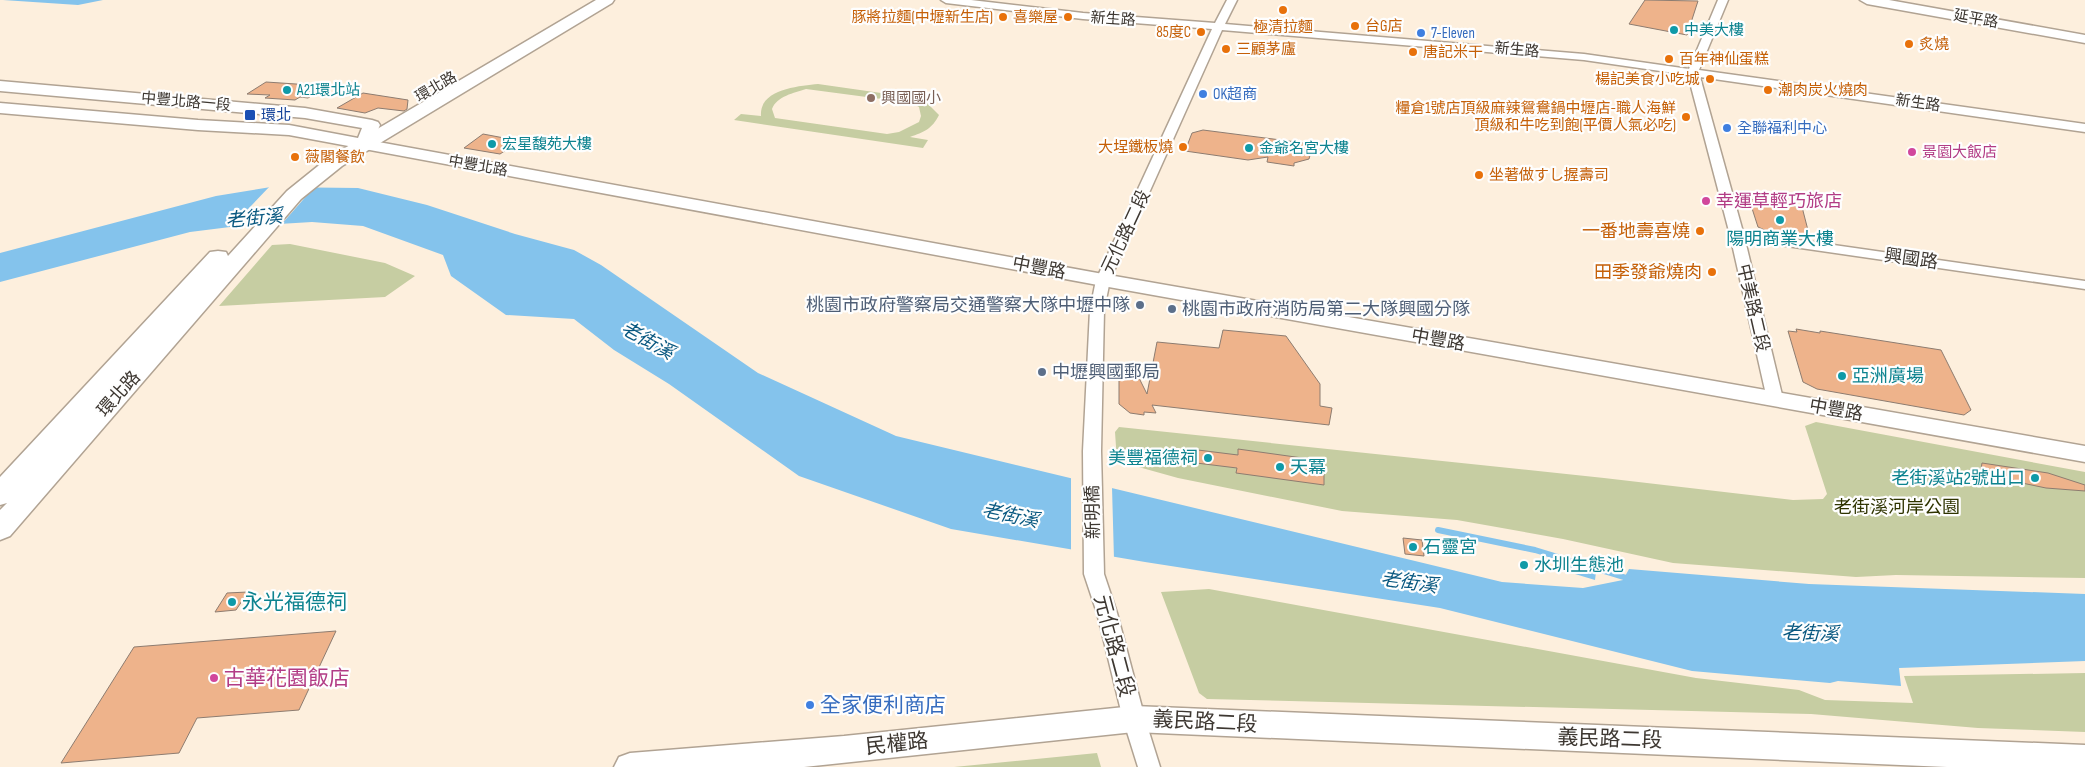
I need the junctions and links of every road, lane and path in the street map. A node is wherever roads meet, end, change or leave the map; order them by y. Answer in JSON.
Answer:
{"nodes":[{"id":1,"x":586,"y":0,"type":"edge"},
{"id":2,"x":607,"y":0,"type":"edge"},
{"id":3,"x":946,"y":0,"type":"edge"},
{"id":4,"x":1232,"y":0,"type":"edge"},
{"id":5,"x":1724,"y":0,"type":"edge"},
{"id":6,"x":1867,"y":0,"type":"edge"},
{"id":7,"x":1218,"y":27,"type":"junction"},
{"id":8,"x":2085,"y":39,"type":"edge"},
{"id":9,"x":1693,"y":72,"type":"junction"},
{"id":10,"x":0,"y":86,"type":"edge"},
{"id":11,"x":0,"y":108,"type":"edge"},
{"id":12,"x":372,"y":125,"type":"junction"},
{"id":13,"x":2085,"y":128,"type":"edge"},
{"id":14,"x":354,"y":143,"type":"junction"},
{"id":15,"x":614,"y":191,"type":"joint"},
{"id":16,"x":1736,"y":235,"type":"junction"},
{"id":17,"x":1103,"y":280,"type":"junction"},
{"id":18,"x":2085,"y":286,"type":"edge"},
{"id":19,"x":1775,"y":400,"type":"junction"},
{"id":20,"x":1092,"y":451,"type":"joint"},
{"id":21,"x":2085,"y":454,"type":"edge"},
{"id":22,"x":0,"y":495,"type":"edge"},
{"id":23,"x":0,"y":529,"type":"edge"},
{"id":24,"x":1094,"y":574,"type":"joint"},
{"id":25,"x":1134,"y":719,"type":"junction"},
{"id":26,"x":2085,"y":759,"type":"edge"},
{"id":27,"x":630,"y":767,"type":"edge"},
{"id":28,"x":1149,"y":767,"type":"edge"}],
"edges":[{"from":1,"to":12,"type":"main road","name":"環北路"},
{"from":2,"to":14,"type":"main road","name":"環北路"},
{"from":3,"to":7,"type":"street","name":"新生路"},
{"from":4,"to":7,"type":"street","name":"元化路二段"},
{"from":5,"to":9,"type":"street"},
{"from":6,"to":8,"type":"main road","name":"延平路"},
{"from":7,"to":9,"type":"street","name":"新生路"},
{"from":7,"to":17,"type":"street","name":"元化路二段"},
{"from":9,"to":13,"type":"street","name":"新生路"},
{"from":9,"to":16,"type":"street","name":"中美路二段"},
{"from":10,"to":12,"type":"main road","name":"中豐北路一段"},
{"from":11,"to":14,"type":"main road","name":"中豐北路一段"},
{"from":12,"to":14,"type":"main road","name":"環北路"},
{"from":14,"to":15,"type":"main road","name":"中豐北路"},
{"from":14,"to":22,"type":"main road","name":"環北路"},
{"from":14,"to":23,"type":"main road","name":"環北路"},
{"from":15,"to":17,"type":"main road","name":"中豐路"},
{"from":16,"to":18,"type":"street","name":"興國路"},
{"from":16,"to":19,"type":"street","name":"中美路二段"},
{"from":17,"to":19,"type":"main road","name":"中豐路"},
{"from":17,"to":20,"type":"street","name":"元化路二段"},
{"from":19,"to":21,"type":"main road","name":"中豐路"},
{"from":20,"to":24,"type":"street","name":"新明橋"},
{"from":24,"to":25,"type":"street","name":"元化路二段"},
{"from":25,"to":26,"type":"main road","name":"義民路二段"},
{"from":25,"to":27,"type":"main road","name":"民權路"},
{"from":25,"to":28,"type":"street","name":"元化路二段"}]}
